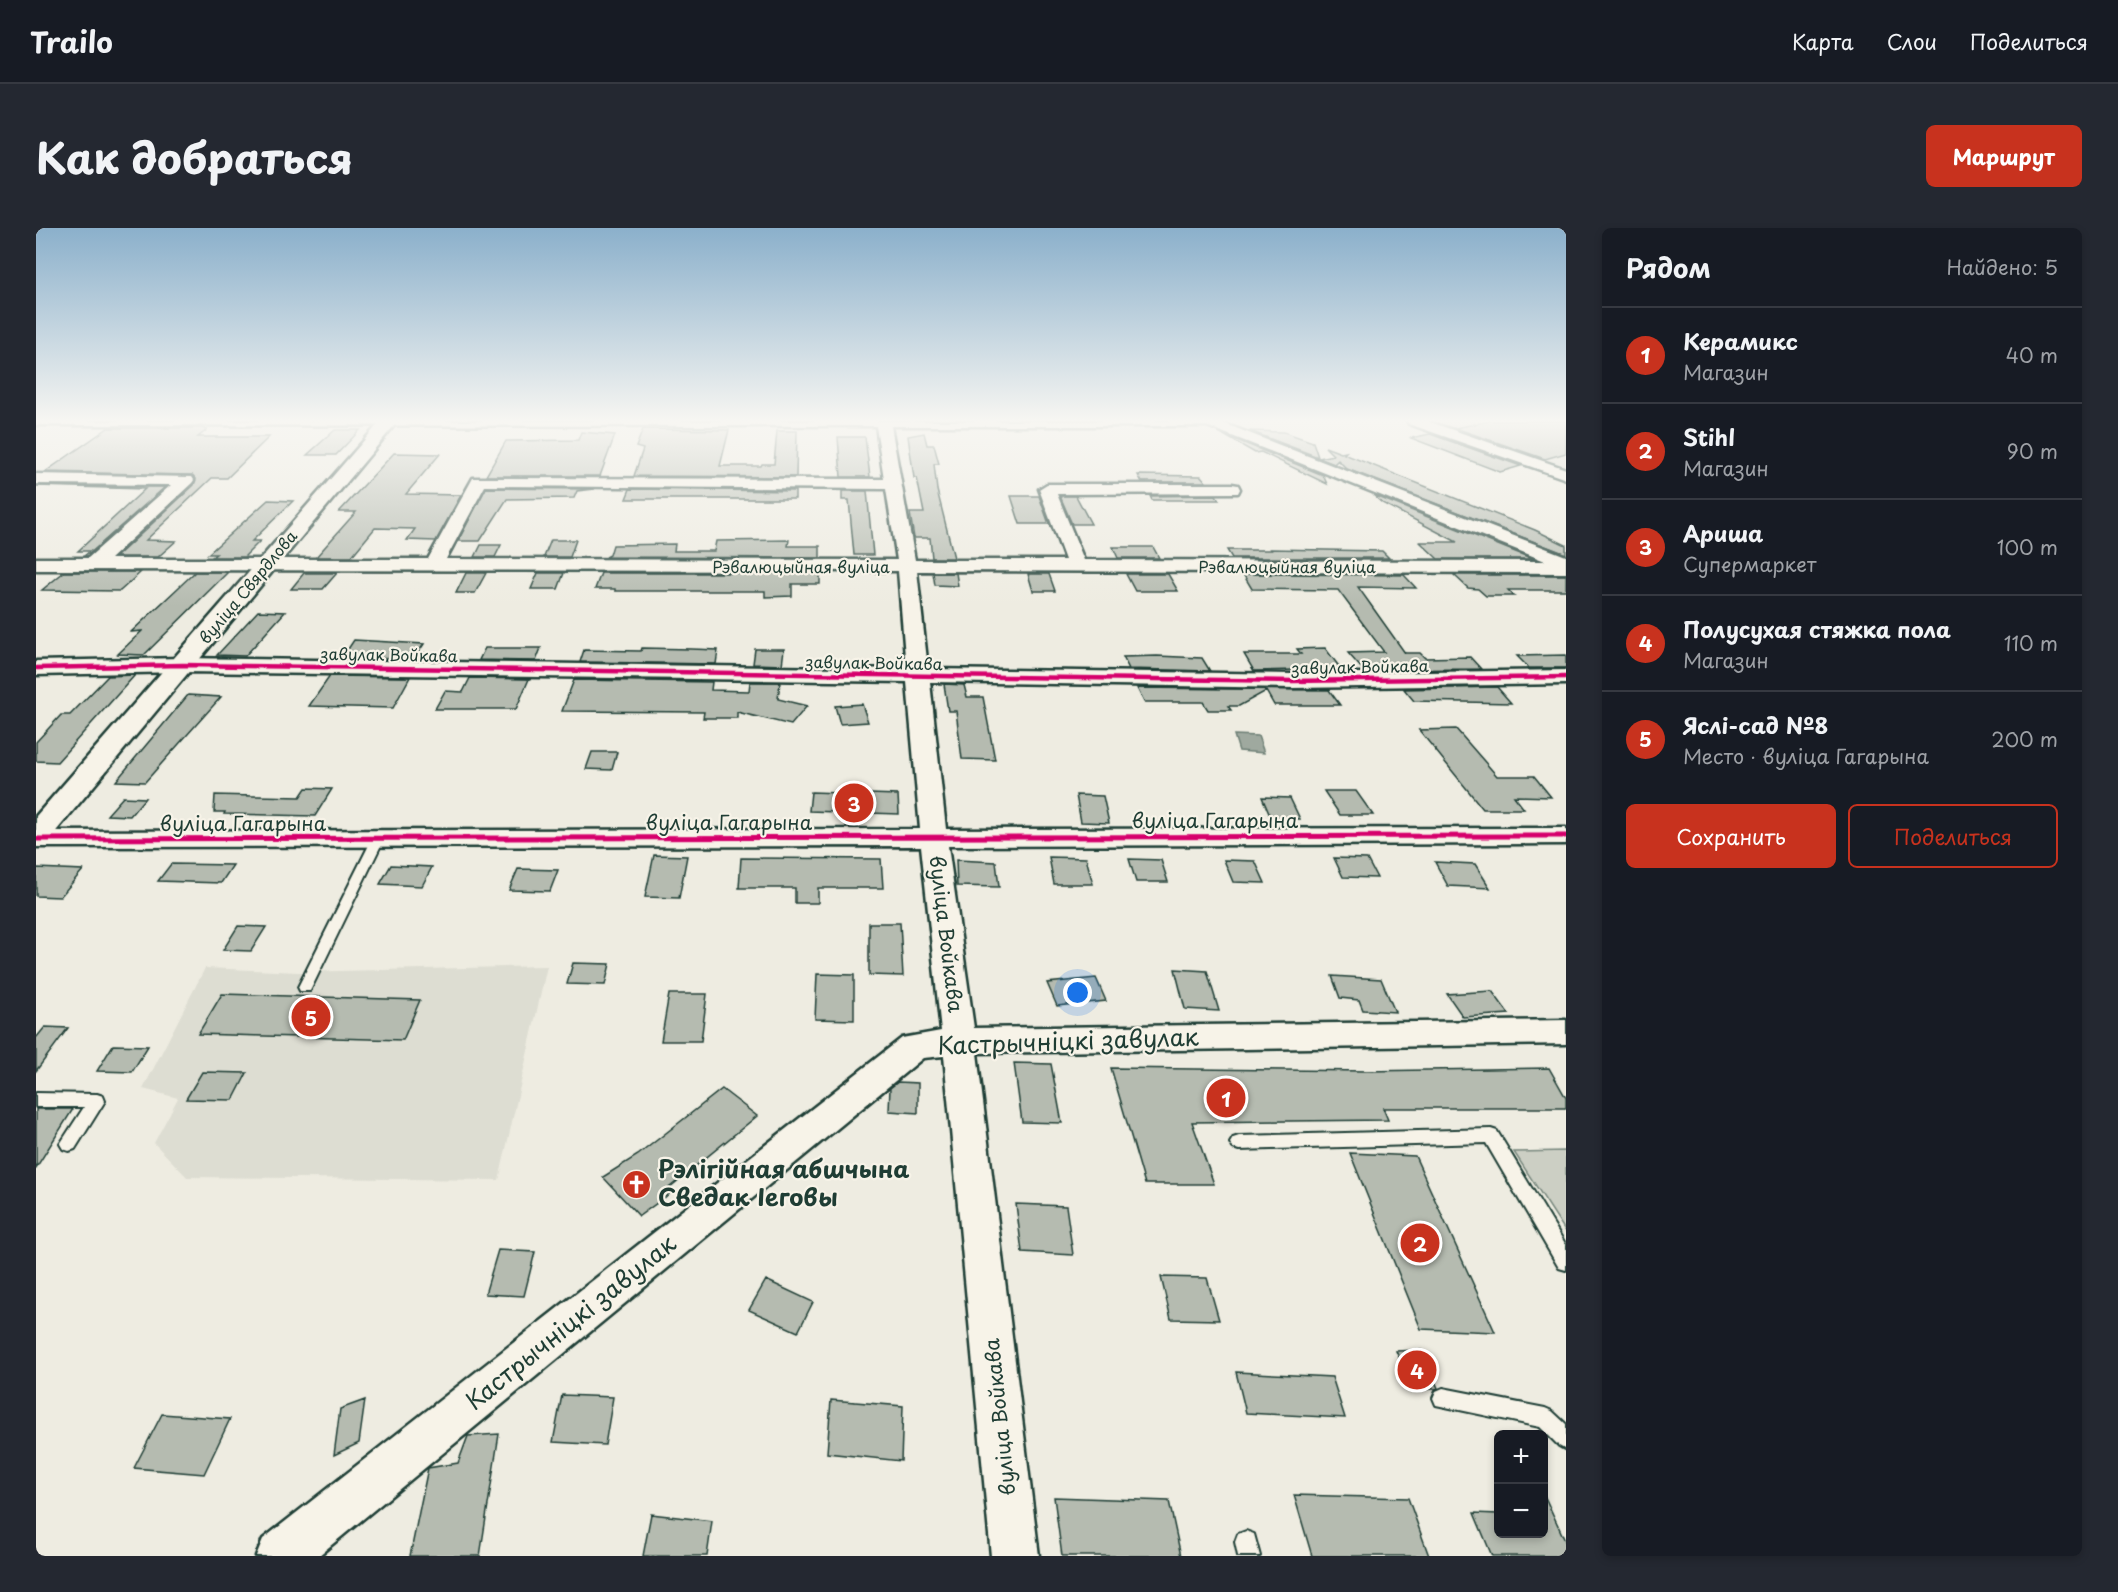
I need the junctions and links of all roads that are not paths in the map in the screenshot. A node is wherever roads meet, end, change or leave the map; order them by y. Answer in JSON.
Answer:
{"nodes":[{"id":1,"x":183,"y":483,"type":"edge"},
{"id":2,"x":336,"y":483,"type":"edge"},
{"id":3,"x":478,"y":483,"type":"edge"},
{"id":4,"x":751,"y":483,"type":"edge"},
{"id":5,"x":1362,"y":483,"type":"edge"},
{"id":6,"x":892,"y":484,"type":"joint"},
{"id":7,"x":1232,"y":489,"type":"dead end"},
{"id":8,"x":36,"y":564,"type":"edge"},
{"id":9,"x":93,"y":564,"type":"junction"},
{"id":10,"x":267,"y":564,"type":"junction"},
{"id":11,"x":434,"y":565,"type":"junction"},
{"id":12,"x":1566,"y":565,"type":"edge"},
{"id":13,"x":907,"y":567,"type":"junction"},
{"id":14,"x":1077,"y":567,"type":"junction"},
{"id":15,"x":183,"y":666,"type":"junction"},
{"id":16,"x":36,"y":668,"type":"edge"},
{"id":17,"x":1566,"y":677,"type":"edge"},
{"id":18,"x":918,"y":678,"type":"junction"},
{"id":19,"x":36,"y":835,"type":"edge"},
{"id":20,"x":1566,"y":836,"type":"edge"},
{"id":21,"x":36,"y":839,"type":"edge"},
{"id":22,"x":934,"y":839,"type":"junction"},
{"id":23,"x":378,"y":841,"type":"junction"},
{"id":24,"x":305,"y":987,"type":"dead end"},
{"id":25,"x":1566,"y":1032,"type":"edge"},
{"id":26,"x":959,"y":1041,"type":"junction"},
{"id":27,"x":36,"y":1100,"type":"edge"},
{"id":28,"x":1239,"y":1143,"type":"dead end"},
{"id":29,"x":69,"y":1144,"type":"dead end"},
{"id":30,"x":1566,"y":1262,"type":"edge"},
{"id":31,"x":1443,"y":1398,"type":"dead end"},
{"id":32,"x":1566,"y":1439,"type":"edge"},
{"id":33,"x":280,"y":1556,"type":"edge"},
{"id":34,"x":1015,"y":1556,"type":"edge"}],
"edges":[{"from":1,"to":9,"type":"street"},
{"from":2,"to":10,"type":"main road","name":"вуліца Свярдлова"},
{"from":3,"to":11,"type":"street"},
{"from":4,"to":6,"type":"street"},
{"from":5,"to":12,"type":"street"},
{"from":6,"to":13,"type":"street","name":"вуліца Войкава"},
{"from":7,"to":14,"type":"street"},
{"from":8,"to":9,"type":"street","name":"Рэвалюцыйная вуліца"},
{"from":9,"to":10,"type":"street","name":"Рэвалюцыйная вуліца"},
{"from":10,"to":11,"type":"street","name":"Рэвалюцыйная вуліца"},
{"from":10,"to":15,"type":"main road","name":"вуліца Свярдлова"},
{"from":11,"to":13,"type":"street","name":"Рэвалюцыйная вуліца"},
{"from":12,"to":14,"type":"street","name":"Рэвалюцыйная вуліца"},
{"from":13,"to":14,"type":"street","name":"Рэвалюцыйная вуліца"},
{"from":13,"to":18,"type":"street","name":"вуліца Войкава"},
{"from":15,"to":16,"type":"street","name":"завулак Войкава"},
{"from":15,"to":18,"type":"street","name":"завулак Войкава"},
{"from":15,"to":19,"type":"main road","name":"вуліца Свярдлова"},
{"from":17,"to":18,"type":"street","name":"завулак Войкава"},
{"from":18,"to":22,"type":"street","name":"вуліца Войкава"},
{"from":20,"to":22,"type":"street","name":"вуліца Гагарына"},
{"from":21,"to":23,"type":"street","name":"вуліца Гагарына"},
{"from":22,"to":23,"type":"street","name":"вуліца Гагарына"},
{"from":22,"to":26,"type":"street","name":"вуліца Войкава"},
{"from":23,"to":24,"type":"lane"},
{"from":25,"to":26,"type":"street","name":"Кастрычніцкі завулак"},
{"from":26,"to":33,"type":"street","name":"Кастрычніцкі завулак"},
{"from":26,"to":34,"type":"street","name":"вуліца Войкава"},
{"from":27,"to":29,"type":"lane"},
{"from":28,"to":30,"type":"lane"},
{"from":31,"to":32,"type":"lane"}]}
